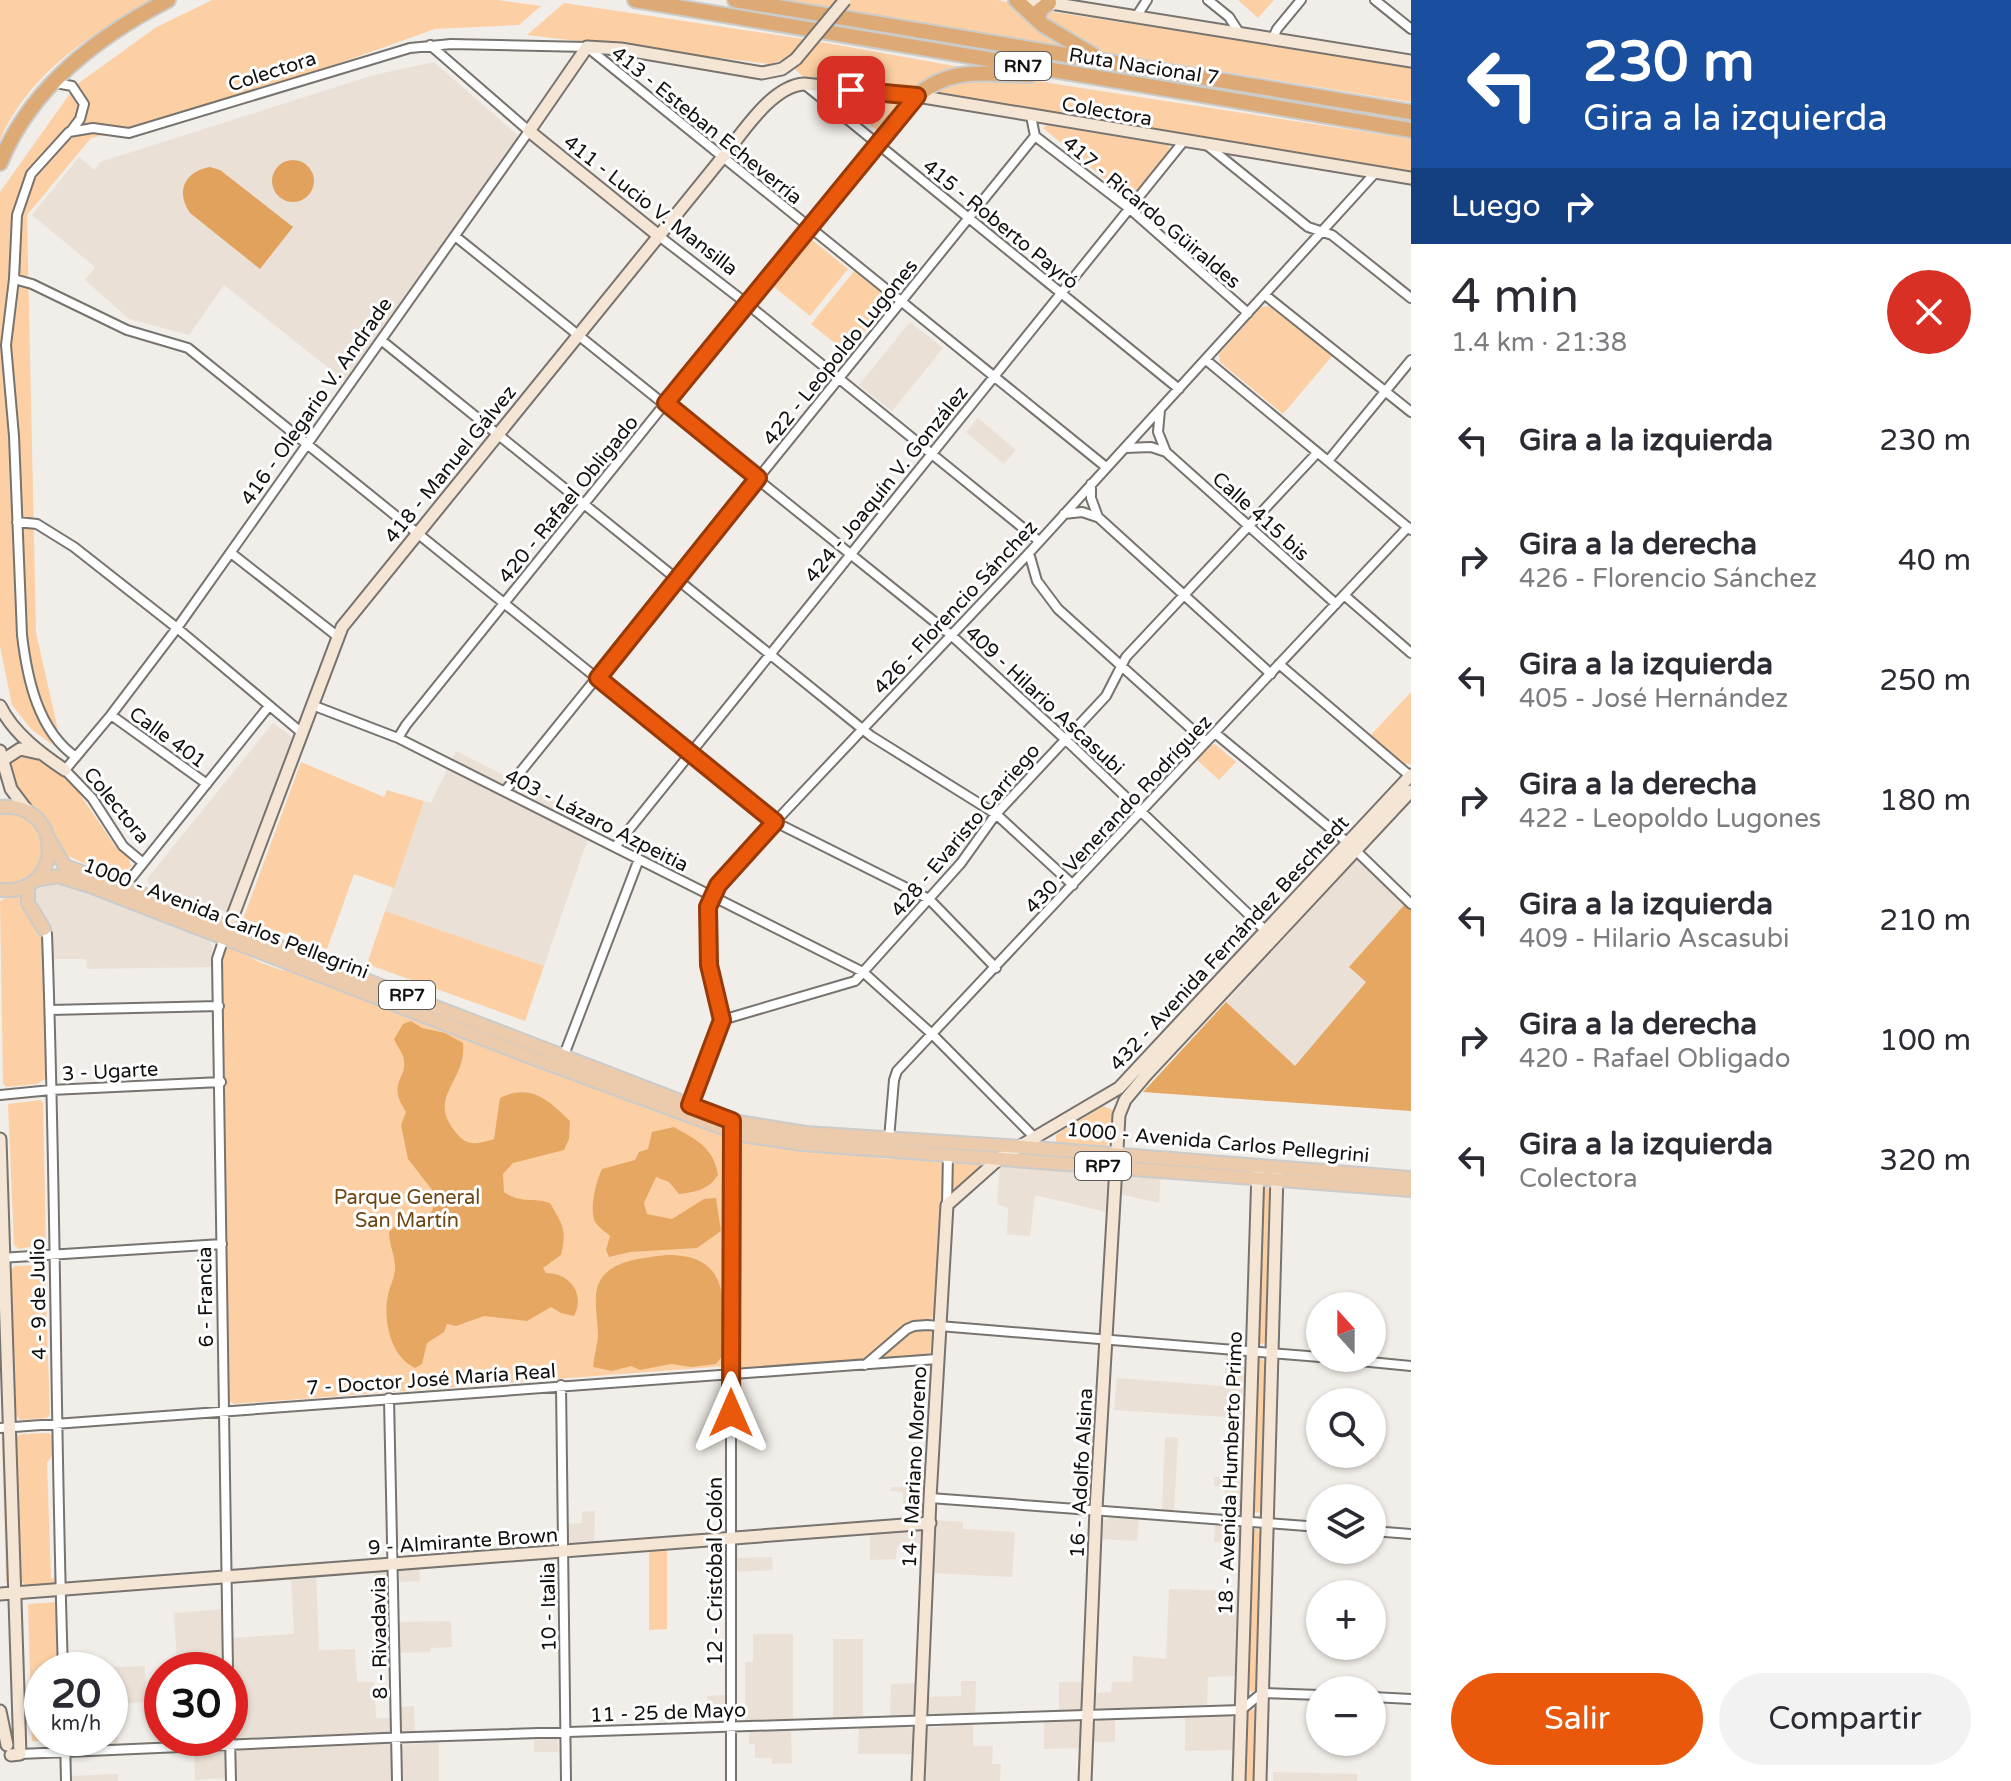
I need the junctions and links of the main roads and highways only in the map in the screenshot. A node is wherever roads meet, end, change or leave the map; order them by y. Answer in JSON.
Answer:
{"nodes":[{"id":1,"x":168,"y":0,"type":"edge"},
{"id":2,"x":635,"y":0,"type":"edge"},
{"id":3,"x":735,"y":0,"type":"edge"},
{"id":4,"x":1016,"y":0,"type":"edge"},
{"id":5,"x":1049,"y":3,"type":"road end"},
{"id":6,"x":1038,"y":20,"type":"junction"},
{"id":7,"x":1124,"y":65,"type":"junction"},
{"id":8,"x":1093,"y":78,"type":"junction"},
{"id":9,"x":917,"y":96,"type":"road end"},
{"id":10,"x":1411,"y":112,"type":"edge"},
{"id":11,"x":1411,"y":130,"type":"edge"},
{"id":12,"x":0,"y":163,"type":"edge"},
{"id":13,"x":0,"y":807,"type":"edge"},
{"id":14,"x":48,"y":838,"type":"junction"},
{"id":15,"x":32,"y":883,"type":"junction"},
{"id":16,"x":4,"y":893,"type":"edge"},
{"id":17,"x":44,"y":929,"type":"road end"},
{"id":18,"x":227,"y":932,"type":"junction"},
{"id":19,"x":688,"y":1109,"type":"junction"},
{"id":20,"x":731,"y":1126,"type":"junction"},
{"id":21,"x":1115,"y":1161,"type":"junction"},
{"id":22,"x":1277,"y":1173,"type":"junction"},
{"id":23,"x":1411,"y":1178,"type":"edge"},
{"id":24,"x":1411,"y":1190,"type":"edge"}],
"edges":[{"from":1,"to":12,"type":"highway"},
{"from":2,"to":8,"type":"highway","name":"Ruta Nacional 7","number":"RN7"},
{"from":3,"to":7,"type":"highway","name":"Ruta Nacional 7","number":"RN7"},
{"from":4,"to":6,"type":"highway"},
{"from":5,"to":6,"type":"highway"},
{"from":6,"to":7,"type":"highway"},
{"from":7,"to":10,"type":"highway","name":"Ruta Nacional 7","number":"RN7"},
{"from":8,"to":9,"type":"highway"},
{"from":8,"to":11,"type":"highway","name":"Ruta Nacional 7","number":"RN7"},
{"from":13,"to":14,"type":"main road","number":"RP7"},
{"from":14,"to":15,"type":"main road"},
{"from":14,"to":18,"type":"main road","name":"1000 - Avenida Carlos Pellegrini","number":"RP7"},
{"from":15,"to":16,"type":"main road","number":"RP7"},
{"from":15,"to":17,"type":"main road"},
{"from":15,"to":18,"type":"main road","name":"1000 - Avenida Carlos Pellegrini","number":"RP7"},
{"from":18,"to":19,"type":"main road","name":"1000 - Avenida Carlos Pellegrini","number":"RP7"},
{"from":18,"to":19,"type":"main road","name":"1000 - Avenida Carlos Pellegrini","number":"RP7"},
{"from":19,"to":20,"type":"main road","name":"1000 - Avenida Carlos Pellegrini","number":"RP7"},
{"from":20,"to":21,"type":"main road","name":"1000 - Avenida Carlos Pellegrini","number":"RP7"},
{"from":20,"to":21,"type":"main road","name":"1000 - Avenida Carlos Pellegrini","number":"RP7"},
{"from":21,"to":22,"type":"main road","name":"1000 - Avenida Carlos Pellegrini","number":"RP7"},
{"from":22,"to":23,"type":"main road","name":"1000 - Avenida Carlos Pellegrini","number":"RP7"},
{"from":22,"to":24,"type":"main road","name":"1000 - Avenida Carlos Pellegrini","number":"RP7"}]}
